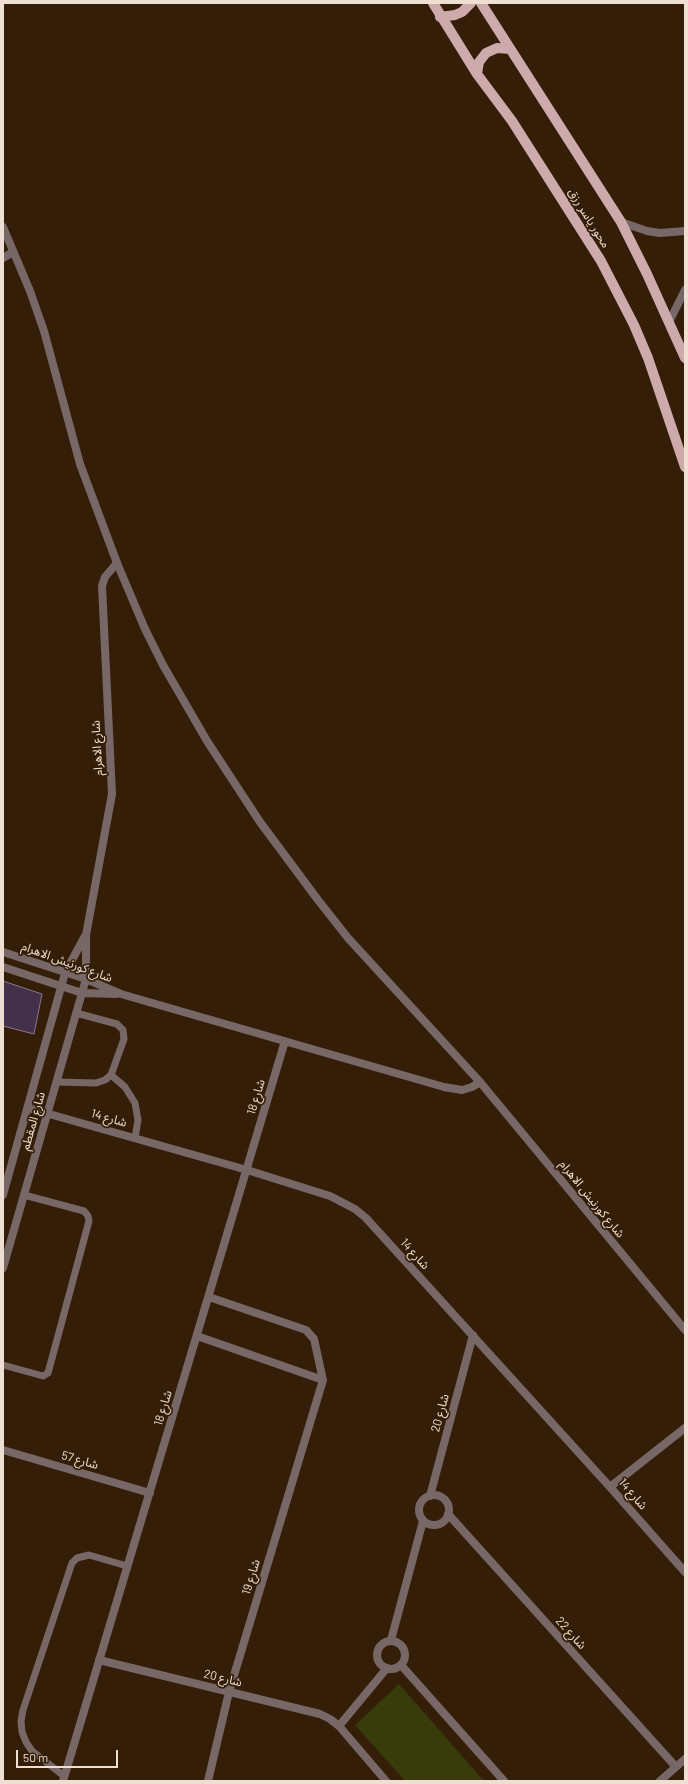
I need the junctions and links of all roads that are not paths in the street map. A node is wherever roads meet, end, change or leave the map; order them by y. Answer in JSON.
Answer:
{"nodes":[{"id":1,"x":432,"y":3,"type":"edge"},
{"id":2,"x":471,"y":3,"type":"edge"},
{"id":3,"x":480,"y":3,"type":"edge"},
{"id":4,"x":440,"y":17,"type":"junction"},
{"id":5,"x":510,"y":49,"type":"junction"},
{"id":6,"x":478,"y":74,"type":"junction"},
{"id":7,"x":621,"y":222,"type":"junction"},
{"id":8,"x":3,"y":227,"type":"edge"},
{"id":9,"x":685,"y":231,"type":"edge"},
{"id":10,"x":13,"y":252,"type":"junction"},
{"id":11,"x":3,"y":258,"type":"edge"},
{"id":12,"x":685,"y":290,"type":"edge"},
{"id":13,"x":669,"y":322,"type":"junction"},
{"id":14,"x":685,"y":358,"type":"edge"},
{"id":15,"x":685,"y":467,"type":"edge"},
{"id":16,"x":117,"y":563,"type":"junction"},
{"id":17,"x":86,"y":935,"type":"junction"},
{"id":18,"x":3,"y":952,"type":"edge"},
{"id":19,"x":3,"y":967,"type":"edge"},
{"id":20,"x":65,"y":973,"type":"junction"},
{"id":21,"x":86,"y":979,"type":"junction"},
{"id":22,"x":61,"y":987,"type":"junction"},
{"id":23,"x":82,"y":993,"type":"junction"},
{"id":24,"x":121,"y":994,"type":"junction"},
{"id":25,"x":76,"y":1013,"type":"junction"},
{"id":26,"x":285,"y":1041,"type":"junction"},
{"id":27,"x":111,"y":1075,"type":"junction"},
{"id":28,"x":57,"y":1082,"type":"junction"},
{"id":29,"x":480,"y":1082,"type":"junction"},
{"id":30,"x":28,"y":1108,"type":"junction"},
{"id":31,"x":48,"y":1113,"type":"junction"},
{"id":32,"x":135,"y":1138,"type":"junction"},
{"id":33,"x":247,"y":1170,"type":"junction"},
{"id":34,"x":3,"y":1195,"type":"edge"},
{"id":35,"x":24,"y":1195,"type":"junction"},
{"id":36,"x":3,"y":1268,"type":"edge"},
{"id":37,"x":209,"y":1297,"type":"junction"},
{"id":38,"x":685,"y":1330,"type":"edge"},
{"id":39,"x":473,"y":1335,"type":"junction"},
{"id":40,"x":197,"y":1336,"type":"junction"},
{"id":41,"x":3,"y":1365,"type":"edge"},
{"id":42,"x":323,"y":1380,"type":"junction"},
{"id":43,"x":685,"y":1428,"type":"edge"},
{"id":44,"x":3,"y":1450,"type":"edge"},
{"id":45,"x":610,"y":1487,"type":"junction"},
{"id":46,"x":150,"y":1492,"type":"junction"},
{"id":47,"x":430,"y":1496,"type":"junction"},
{"id":48,"x":448,"y":1514,"type":"junction"},
{"id":49,"x":423,"y":1521,"type":"junction"},
{"id":50,"x":127,"y":1566,"type":"junction"},
{"id":51,"x":685,"y":1572,"type":"edge"},
{"id":52,"x":391,"y":1640,"type":"junction"},
{"id":53,"x":99,"y":1660,"type":"junction"},
{"id":54,"x":401,"y":1665,"type":"junction"},
{"id":55,"x":387,"y":1668,"type":"junction"},
{"id":56,"x":229,"y":1692,"type":"junction"},
{"id":57,"x":339,"y":1726,"type":"junction"},
{"id":58,"x":685,"y":1759,"type":"edge"},
{"id":59,"x":676,"y":1767,"type":"junction"},
{"id":60,"x":63,"y":1779,"type":"edge"},
{"id":61,"x":208,"y":1781,"type":"edge"},
{"id":62,"x":386,"y":1781,"type":"edge"},
{"id":63,"x":504,"y":1781,"type":"edge"},
{"id":64,"x":660,"y":1781,"type":"edge"}],
"edges":[{"from":1,"to":4,"type":"main road","name":"محور ياسر رزق"},
{"from":2,"to":4,"type":"main road"},
{"from":3,"to":5,"type":"main road","name":"محور ياسر رزق"},
{"from":4,"to":6,"type":"main road","name":"محور ياسر رزق"},
{"from":5,"to":6,"type":"main road"},
{"from":5,"to":7,"type":"main road","name":"محور ياسر رزق"},
{"from":6,"to":15,"type":"main road","name":"محور ياسر رزق"},
{"from":7,"to":9,"type":"street"},
{"from":7,"to":13,"type":"main road","name":"محور ياسر رزق"},
{"from":8,"to":10,"type":"street","name":"شارع كورنيش الاهرام"},
{"from":10,"to":11,"type":"street"},
{"from":10,"to":16,"type":"street","name":"شارع كورنيش الاهرام"},
{"from":12,"to":13,"type":"street"},
{"from":13,"to":14,"type":"main road","name":"محور ياسر رزق"},
{"from":16,"to":17,"type":"street","name":"شارع الاهرام"},
{"from":16,"to":29,"type":"street","name":"شارع كورنيش الاهرام"},
{"from":17,"to":20,"type":"street","name":"شارع الاهرام"},
{"from":17,"to":21,"type":"street","name":"شارع الاهرام"},
{"from":18,"to":20,"type":"street","name":"شارع كورنيش الاهرام"},
{"from":19,"to":22,"type":"street","name":"شارع كورنيش الاهرام"},
{"from":20,"to":21,"type":"street","name":"شارع كورنيش الاهرام"},
{"from":20,"to":22,"type":"street","name":"شارع المقطم"},
{"from":21,"to":23,"type":"street","name":"شارع المقطم"},
{"from":21,"to":24,"type":"street","name":"شارع كورنيش الاهرام"},
{"from":22,"to":23,"type":"street","name":"شارع كورنيش الاهرام"},
{"from":22,"to":30,"type":"street","name":"شارع المقطم"},
{"from":23,"to":24,"type":"street","name":"شارع كورنيش الاهرام"},
{"from":23,"to":25,"type":"street","name":"شارع المقطم"},
{"from":24,"to":26,"type":"street"},
{"from":25,"to":27,"type":"lane"},
{"from":25,"to":28,"type":"street","name":"شارع المقطم"},
{"from":26,"to":29,"type":"street"},
{"from":26,"to":33,"type":"street","name":"شارع 18"},
{"from":27,"to":28,"type":"lane"},
{"from":27,"to":32,"type":"lane"},
{"from":28,"to":31,"type":"street","name":"شارع المقطم"},
{"from":29,"to":38,"type":"street","name":"شارع كورنيش الاهرام"},
{"from":30,"to":31,"type":"street","name":"شارع 14"},
{"from":30,"to":34,"type":"street","name":"شارع المقطم"},
{"from":31,"to":32,"type":"street","name":"شارع 14"},
{"from":31,"to":35,"type":"street","name":"شارع المقطم"},
{"from":32,"to":33,"type":"street","name":"شارع 14"},
{"from":33,"to":37,"type":"street","name":"شارع 18"},
{"from":33,"to":39,"type":"street","name":"شارع 14"},
{"from":35,"to":36,"type":"street","name":"شارع المقطم"},
{"from":35,"to":41,"type":"lane"},
{"from":37,"to":40,"type":"street","name":"شارع 18"},
{"from":37,"to":42,"type":"street","name":"شارع 19"},
{"from":39,"to":45,"type":"street","name":"شارع 14"},
{"from":39,"to":47,"type":"street","name":"شارع 20"},
{"from":40,"to":42,"type":"street"},
{"from":40,"to":46,"type":"street","name":"شارع 18"},
{"from":42,"to":56,"type":"street","name":"شارع 19"},
{"from":43,"to":45,"type":"street"},
{"from":44,"to":46,"type":"street","name":"شارع 57"},
{"from":45,"to":51,"type":"street","name":"شارع 14"},
{"from":46,"to":50,"type":"street","name":"شارع 18"},
{"from":47,"to":48,"type":"street"},
{"from":47,"to":49,"type":"street"},
{"from":48,"to":49,"type":"street"},
{"from":48,"to":59,"type":"street","name":"شارع 22"},
{"from":49,"to":52,"type":"street"},
{"from":50,"to":53,"type":"street","name":"شارع 18"},
{"from":50,"to":60,"type":"lane"},
{"from":52,"to":54,"type":"street"},
{"from":52,"to":55,"type":"street"},
{"from":53,"to":56,"type":"street","name":"شارع 20"},
{"from":53,"to":60,"type":"street","name":"شارع 18"},
{"from":54,"to":55,"type":"street"},
{"from":54,"to":63,"type":"street"},
{"from":55,"to":57,"type":"street"},
{"from":56,"to":57,"type":"street","name":"شارع 20"},
{"from":56,"to":61,"type":"street","name":"شارع 19"},
{"from":57,"to":62,"type":"street","name":"شارع 20"},
{"from":58,"to":59,"type":"street"},
{"from":59,"to":64,"type":"street"}]}
